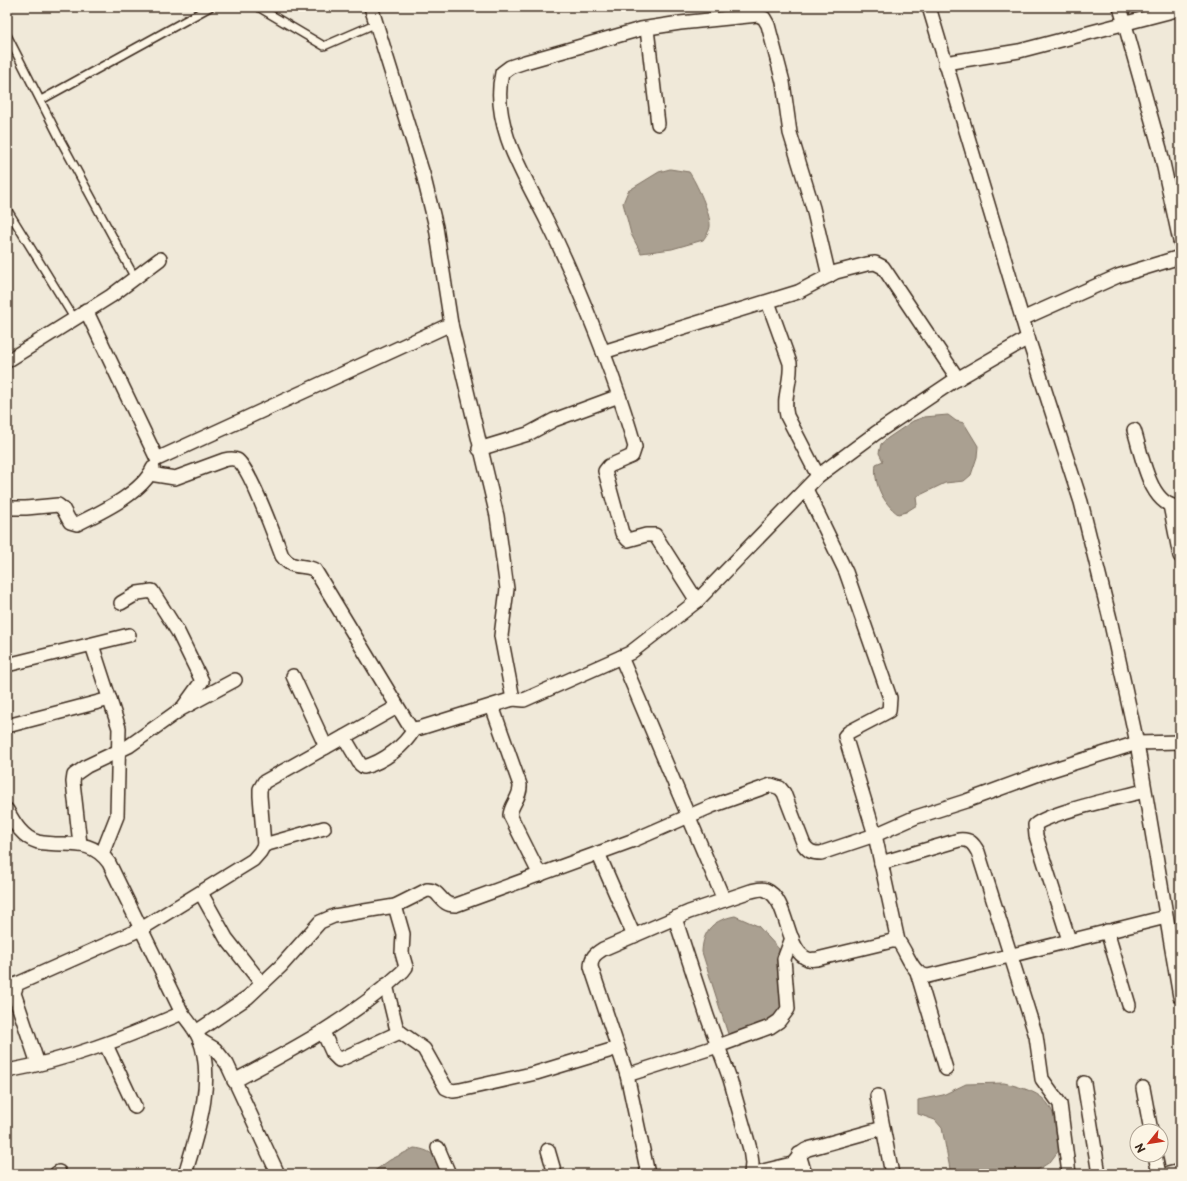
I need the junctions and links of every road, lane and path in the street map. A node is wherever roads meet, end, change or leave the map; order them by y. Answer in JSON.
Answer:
{"nodes":[{"id":1,"x":210,"y":7,"type":"edge"},
{"id":2,"x":258,"y":7,"type":"edge"},
{"id":3,"x":371,"y":7,"type":"edge"},
{"id":4,"x":929,"y":7,"type":"edge"},
{"id":5,"x":1120,"y":7,"type":"edge"},
{"id":6,"x":1180,"y":9,"type":"edge"},
{"id":7,"x":377,"y":23,"type":"junction"},
{"id":8,"x":1126,"y":24,"type":"junction"},
{"id":9,"x":647,"y":28,"type":"junction"},
{"id":10,"x":7,"y":35,"type":"edge"},
{"id":11,"x":945,"y":63,"type":"junction"},
{"id":12,"x":41,"y":100,"type":"junction"},
{"id":13,"x":658,"y":124,"type":"dead end"},
{"id":14,"x":7,"y":209,"type":"edge"},
{"id":15,"x":1180,"y":241,"type":"edge"},
{"id":16,"x":1180,"y":257,"type":"edge"},
{"id":17,"x":160,"y":259,"type":"dead end"},
{"id":18,"x":829,"y":276,"type":"junction"},
{"id":19,"x":135,"y":278,"type":"junction"},
{"id":20,"x":768,"y":302,"type":"junction"},
{"id":21,"x":86,"y":310,"type":"junction"},
{"id":22,"x":74,"y":318,"type":"junction"},
{"id":23,"x":1022,"y":319,"type":"junction"},
{"id":24,"x":451,"y":324,"type":"junction"},
{"id":25,"x":1028,"y":338,"type":"junction"},
{"id":26,"x":604,"y":352,"type":"junction"},
{"id":27,"x":7,"y":361,"type":"edge"},
{"id":28,"x":958,"y":379,"type":"junction"},
{"id":29,"x":619,"y":396,"type":"junction"},
{"id":30,"x":1134,"y":430,"type":"dead end"},
{"id":31,"x":480,"y":449,"type":"junction"},
{"id":32,"x":157,"y":459,"type":"junction"},
{"id":33,"x":150,"y":474,"type":"junction"},
{"id":34,"x":818,"y":476,"type":"junction"},
{"id":35,"x":806,"y":489,"type":"junction"},
{"id":36,"x":1175,"y":506,"type":"edge"},
{"id":37,"x":7,"y":508,"type":"edge"},
{"id":38,"x":1180,"y":552,"type":"edge"},
{"id":39,"x":697,"y":601,"type":"junction"},
{"id":40,"x":121,"y":603,"type":"dead end"},
{"id":41,"x":129,"y":635,"type":"dead end"},
{"id":42,"x":92,"y":645,"type":"junction"},
{"id":43,"x":621,"y":657,"type":"junction"},
{"id":44,"x":7,"y":665,"type":"edge"},
{"id":45,"x":293,"y":676,"type":"dead end"},
{"id":46,"x":235,"y":680,"type":"dead end"},
{"id":47,"x":110,"y":699,"type":"junction"},
{"id":48,"x":513,"y":699,"type":"junction"},
{"id":49,"x":492,"y":706,"type":"junction"},
{"id":50,"x":397,"y":707,"type":"junction"},
{"id":51,"x":181,"y":710,"type":"junction"},
{"id":52,"x":7,"y":726,"type":"edge"},
{"id":53,"x":414,"y":729,"type":"junction"},
{"id":54,"x":344,"y":737,"type":"junction"},
{"id":55,"x":1180,"y":742,"type":"edge"},
{"id":56,"x":1137,"y":743,"type":"junction"},
{"id":57,"x":326,"y":747,"type":"junction"},
{"id":58,"x":119,"y":751,"type":"junction"},
{"id":59,"x":1144,"y":791,"type":"junction"},
{"id":60,"x":7,"y":810,"type":"edge"},
{"id":61,"x":689,"y":816,"type":"junction"},
{"id":62,"x":10,"y":823,"type":"edge"},
{"id":63,"x":324,"y":828,"type":"dead end"},
{"id":64,"x":874,"y":835,"type":"junction"},
{"id":65,"x":80,"y":844,"type":"junction"},
{"id":66,"x":264,"y":845,"type":"junction"},
{"id":67,"x":598,"y":853,"type":"junction"},
{"id":68,"x":102,"y":854,"type":"junction"},
{"id":69,"x":881,"y":863,"type":"junction"},
{"id":70,"x":540,"y":875,"type":"junction"},
{"id":71,"x":201,"y":893,"type":"junction"},
{"id":72,"x":724,"y":900,"type":"junction"},
{"id":73,"x":395,"y":906,"type":"junction"},
{"id":74,"x":1166,"y":917,"type":"junction"},
{"id":75,"x":675,"y":918,"type":"junction"},
{"id":76,"x":141,"y":929,"type":"junction"},
{"id":77,"x":1107,"y":932,"type":"junction"},
{"id":78,"x":634,"y":936,"type":"junction"},
{"id":79,"x":792,"y":938,"type":"junction"},
{"id":80,"x":1069,"y":940,"type":"junction"},
{"id":81,"x":898,"y":941,"type":"junction"},
{"id":82,"x":1010,"y":954,"type":"junction"},
{"id":83,"x":916,"y":972,"type":"junction"},
{"id":84,"x":262,"y":984,"type":"junction"},
{"id":85,"x":386,"y":985,"type":"junction"},
{"id":86,"x":1180,"y":997,"type":"edge"},
{"id":87,"x":1129,"y":1005,"type":"dead end"},
{"id":88,"x":182,"y":1013,"type":"junction"},
{"id":89,"x":323,"y":1032,"type":"junction"},
{"id":90,"x":400,"y":1032,"type":"junction"},
{"id":91,"x":198,"y":1036,"type":"junction"},
{"id":92,"x":106,"y":1045,"type":"junction"},
{"id":93,"x":718,"y":1046,"type":"junction"},
{"id":94,"x":618,"y":1048,"type":"junction"},
{"id":95,"x":38,"y":1064,"type":"junction"},
{"id":96,"x":946,"y":1069,"type":"dead end"},
{"id":97,"x":7,"y":1071,"type":"edge"},
{"id":98,"x":627,"y":1075,"type":"junction"},
{"id":99,"x":234,"y":1081,"type":"junction"},
{"id":100,"x":1084,"y":1083,"type":"dead end"},
{"id":101,"x":1143,"y":1088,"type":"dead end"},
{"id":102,"x":877,"y":1096,"type":"dead end"},
{"id":103,"x":135,"y":1107,"type":"dead end"},
{"id":104,"x":1150,"y":1123,"type":"edge"},
{"id":105,"x":883,"y":1128,"type":"junction"},
{"id":106,"x":438,"y":1148,"type":"dead end"},
{"id":107,"x":548,"y":1150,"type":"dead end"},
{"id":108,"x":799,"y":1154,"type":"junction"},
{"id":109,"x":1157,"y":1163,"type":"edge"},
{"id":110,"x":1180,"y":1171,"type":"edge"},
{"id":111,"x":185,"y":1174,"type":"edge"},
{"id":112,"x":278,"y":1174,"type":"edge"},
{"id":113,"x":449,"y":1174,"type":"edge"},
{"id":114,"x":555,"y":1174,"type":"edge"},
{"id":115,"x":648,"y":1174,"type":"edge"},
{"id":116,"x":751,"y":1174,"type":"edge"},
{"id":117,"x":805,"y":1174,"type":"edge"},
{"id":118,"x":892,"y":1174,"type":"edge"},
{"id":119,"x":1069,"y":1174,"type":"edge"},
{"id":120,"x":1099,"y":1174,"type":"edge"},
{"id":121,"x":1159,"y":1174,"type":"edge"},
{"id":122,"x":1168,"y":1174,"type":"edge"}],
"edges":[{"from":1,"to":12,"type":"lane"},
{"from":2,"to":7,"type":"lane"},
{"from":3,"to":7,"type":"street"},
{"from":4,"to":11,"type":"street"},
{"from":5,"to":8,"type":"street"},
{"from":6,"to":8,"type":"street"},
{"from":7,"to":24,"type":"street"},
{"from":8,"to":11,"type":"street"},
{"from":8,"to":15,"type":"street"},
{"from":9,"to":13,"type":"street"},
{"from":9,"to":18,"type":"street"},
{"from":9,"to":26,"type":"street"},
{"from":10,"to":12,"type":"lane"},
{"from":11,"to":23,"type":"street"},
{"from":12,"to":19,"type":"lane"},
{"from":14,"to":22,"type":"lane"},
{"from":16,"to":23,"type":"street"},
{"from":17,"to":19,"type":"street"},
{"from":18,"to":20,"type":"street"},
{"from":18,"to":28,"type":"street"},
{"from":19,"to":21,"type":"street"},
{"from":20,"to":26,"type":"street"},
{"from":20,"to":34,"type":"street"},
{"from":21,"to":22,"type":"street"},
{"from":21,"to":32,"type":"street"},
{"from":22,"to":27,"type":"street"},
{"from":23,"to":25,"type":"street"},
{"from":24,"to":31,"type":"street"},
{"from":24,"to":32,"type":"street"},
{"from":25,"to":28,"type":"street"},
{"from":25,"to":56,"type":"street"},
{"from":26,"to":29,"type":"street"},
{"from":28,"to":34,"type":"street"},
{"from":29,"to":31,"type":"street"},
{"from":29,"to":39,"type":"street"},
{"from":30,"to":36,"type":"street"},
{"from":31,"to":48,"type":"street"},
{"from":32,"to":33,"type":"street"},
{"from":33,"to":37,"type":"street"},
{"from":33,"to":50,"type":"street"},
{"from":34,"to":35,"type":"street"},
{"from":35,"to":39,"type":"street"},
{"from":35,"to":64,"type":"street"},
{"from":36,"to":38,"type":"street"},
{"from":39,"to":43,"type":"street"},
{"from":40,"to":51,"type":"street"},
{"from":41,"to":42,"type":"street"},
{"from":42,"to":44,"type":"street"},
{"from":42,"to":47,"type":"street"},
{"from":43,"to":48,"type":"street"},
{"from":43,"to":61,"type":"street"},
{"from":45,"to":57,"type":"street"},
{"from":46,"to":51,"type":"street"},
{"from":47,"to":52,"type":"street"},
{"from":47,"to":58,"type":"street"},
{"from":48,"to":49,"type":"street"},
{"from":49,"to":53,"type":"street"},
{"from":49,"to":70,"type":"street"},
{"from":50,"to":53,"type":"street"},
{"from":50,"to":54,"type":"street"},
{"from":51,"to":58,"type":"street"},
{"from":53,"to":54,"type":"street"},
{"from":54,"to":57,"type":"street"},
{"from":55,"to":56,"type":"street"},
{"from":56,"to":59,"type":"street"},
{"from":56,"to":64,"type":"street"},
{"from":57,"to":66,"type":"street"},
{"from":58,"to":65,"type":"street"},
{"from":58,"to":68,"type":"street"},
{"from":59,"to":74,"type":"street"},
{"from":59,"to":80,"type":"street"},
{"from":60,"to":62,"type":"street"},
{"from":61,"to":64,"type":"street"},
{"from":61,"to":67,"type":"street"},
{"from":61,"to":72,"type":"street"},
{"from":62,"to":65,"type":"street"},
{"from":63,"to":66,"type":"street"},
{"from":64,"to":69,"type":"street"},
{"from":65,"to":68,"type":"street"},
{"from":66,"to":71,"type":"street"},
{"from":67,"to":70,"type":"street"},
{"from":67,"to":78,"type":"street"},
{"from":68,"to":76,"type":"street"},
{"from":69,"to":81,"type":"street"},
{"from":69,"to":82,"type":"street"},
{"from":70,"to":73,"type":"street"},
{"from":71,"to":76,"type":"street"},
{"from":71,"to":84,"type":"street"},
{"from":72,"to":75,"type":"street"},
{"from":72,"to":79,"type":"street"},
{"from":73,"to":84,"type":"street"},
{"from":73,"to":85,"type":"street"},
{"from":74,"to":77,"type":"street"},
{"from":74,"to":86,"type":"street"},
{"from":75,"to":78,"type":"street"},
{"from":75,"to":93,"type":"street"},
{"from":76,"to":88,"type":"street"},
{"from":76,"to":95,"type":"street"},
{"from":77,"to":80,"type":"street"},
{"from":77,"to":87,"type":"street"},
{"from":78,"to":94,"type":"street"},
{"from":79,"to":81,"type":"street"},
{"from":79,"to":93,"type":"street"},
{"from":80,"to":82,"type":"street"},
{"from":81,"to":83,"type":"street"},
{"from":82,"to":83,"type":"street"},
{"from":82,"to":119,"type":"street"},
{"from":83,"to":96,"type":"street"},
{"from":84,"to":91,"type":"street"},
{"from":85,"to":89,"type":"street"},
{"from":85,"to":90,"type":"street"},
{"from":88,"to":91,"type":"street"},
{"from":88,"to":92,"type":"street"},
{"from":89,"to":90,"type":"street"},
{"from":89,"to":99,"type":"street"},
{"from":90,"to":94,"type":"street"},
{"from":91,"to":99,"type":"street"},
{"from":91,"to":111,"type":"street"},
{"from":92,"to":95,"type":"street"},
{"from":92,"to":103,"type":"street"},
{"from":93,"to":98,"type":"street"},
{"from":93,"to":116,"type":"street"},
{"from":94,"to":98,"type":"street"},
{"from":95,"to":97,"type":"street"},
{"from":98,"to":115,"type":"street"},
{"from":99,"to":112,"type":"street"},
{"from":100,"to":120,"type":"street"},
{"from":101,"to":104,"type":"street"},
{"from":102,"to":105,"type":"street"},
{"from":105,"to":108,"type":"street"},
{"from":105,"to":118,"type":"street"},
{"from":106,"to":113,"type":"street"},
{"from":107,"to":114,"type":"street"},
{"from":108,"to":116,"type":"street"},
{"from":108,"to":117,"type":"street"},
{"from":109,"to":121,"type":"street"},
{"from":110,"to":122,"type":"street"}]}
